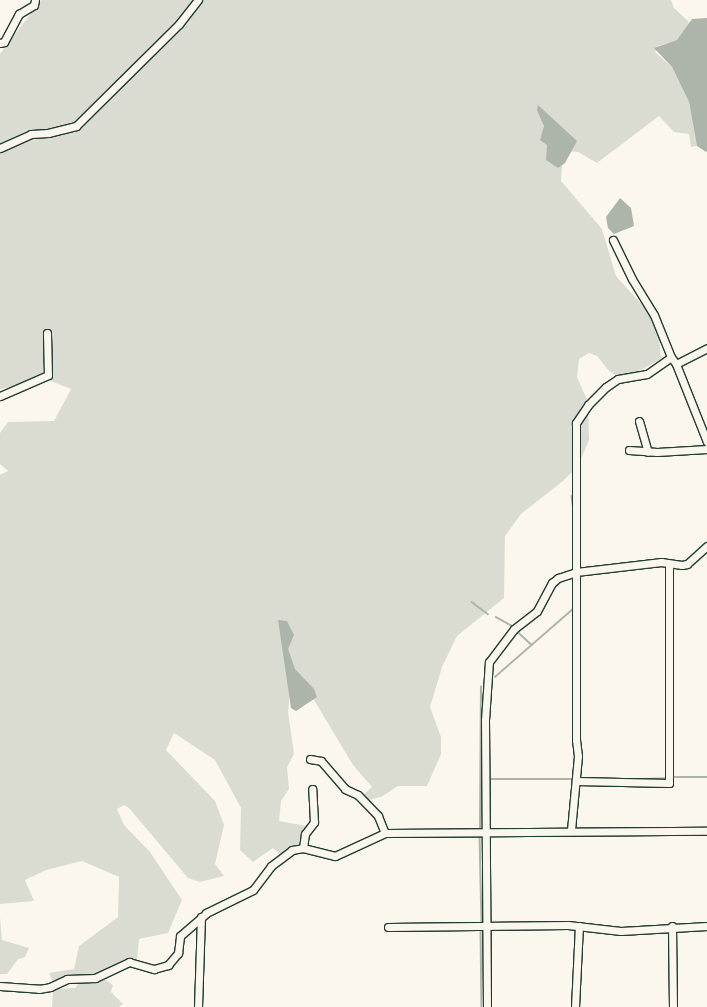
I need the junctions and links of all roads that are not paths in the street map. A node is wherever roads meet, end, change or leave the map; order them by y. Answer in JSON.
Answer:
{"nodes":[{"id":1,"x":35,"y":0,"type":"edge"},
{"id":2,"x":198,"y":0,"type":"edge"},
{"id":3,"x":0,"y":43,"type":"edge"},
{"id":4,"x":0,"y":148,"type":"edge"},
{"id":5,"x":613,"y":240,"type":"dead end"},
{"id":6,"x":47,"y":333,"type":"dead end"},
{"id":7,"x":707,"y":348,"type":"edge"},
{"id":8,"x":671,"y":357,"type":"junction"},
{"id":9,"x":676,"y":364,"type":"junction"},
{"id":10,"x":0,"y":396,"type":"edge"},
{"id":11,"x":639,"y":421,"type":"dead end"},
{"id":12,"x":707,"y":442,"type":"edge"},
{"id":13,"x":707,"y":449,"type":"edge"},
{"id":14,"x":629,"y":450,"type":"dead end"},
{"id":15,"x":648,"y":452,"type":"junction"},
{"id":16,"x":707,"y":546,"type":"edge"},
{"id":17,"x":669,"y":564,"type":"junction"},
{"id":18,"x":576,"y":572,"type":"junction"},
{"id":19,"x":310,"y":759,"type":"dead end"},
{"id":20,"x":576,"y":781,"type":"junction"},
{"id":21,"x":312,"y":789,"type":"dead end"},
{"id":22,"x":571,"y":830,"type":"junction"},
{"id":23,"x":485,"y":831,"type":"junction"},
{"id":24,"x":707,"y":831,"type":"edge"},
{"id":25,"x":385,"y":833,"type":"junction"},
{"id":26,"x":302,"y":848,"type":"junction"},
{"id":27,"x":201,"y":917,"type":"junction"},
{"id":28,"x":487,"y":926,"type":"junction"},
{"id":29,"x":579,"y":926,"type":"junction"},
{"id":30,"x":672,"y":926,"type":"junction"},
{"id":31,"x":707,"y":926,"type":"edge"},
{"id":32,"x":388,"y":927,"type":"dead end"},
{"id":33,"x":0,"y":986,"type":"edge"},
{"id":34,"x":198,"y":1007,"type":"edge"},
{"id":35,"x":487,"y":1007,"type":"edge"},
{"id":36,"x":575,"y":1007,"type":"edge"},
{"id":37,"x":673,"y":1007,"type":"edge"}],
"edges":[{"from":1,"to":3,"type":"street"},
{"from":2,"to":4,"type":"street"},
{"from":5,"to":8,"type":"street"},
{"from":6,"to":10,"type":"street"},
{"from":7,"to":9,"type":"street"},
{"from":8,"to":9,"type":"street"},
{"from":8,"to":18,"type":"street"},
{"from":9,"to":12,"type":"street"},
{"from":11,"to":15,"type":"street"},
{"from":13,"to":15,"type":"street"},
{"from":14,"to":15,"type":"street"},
{"from":16,"to":17,"type":"street"},
{"from":17,"to":18,"type":"street"},
{"from":17,"to":20,"type":"street"},
{"from":18,"to":20,"type":"street"},
{"from":18,"to":23,"type":"street"},
{"from":19,"to":25,"type":"street"},
{"from":20,"to":22,"type":"street"},
{"from":21,"to":26,"type":"street"},
{"from":22,"to":23,"type":"street"},
{"from":22,"to":24,"type":"street"},
{"from":23,"to":25,"type":"street"},
{"from":23,"to":28,"type":"street"},
{"from":25,"to":26,"type":"street"},
{"from":26,"to":27,"type":"street"},
{"from":27,"to":33,"type":"street"},
{"from":27,"to":34,"type":"street"},
{"from":28,"to":29,"type":"street"},
{"from":28,"to":32,"type":"street"},
{"from":28,"to":35,"type":"street"},
{"from":29,"to":30,"type":"street"},
{"from":29,"to":36,"type":"street"},
{"from":30,"to":31,"type":"street"},
{"from":30,"to":37,"type":"street"}]}
